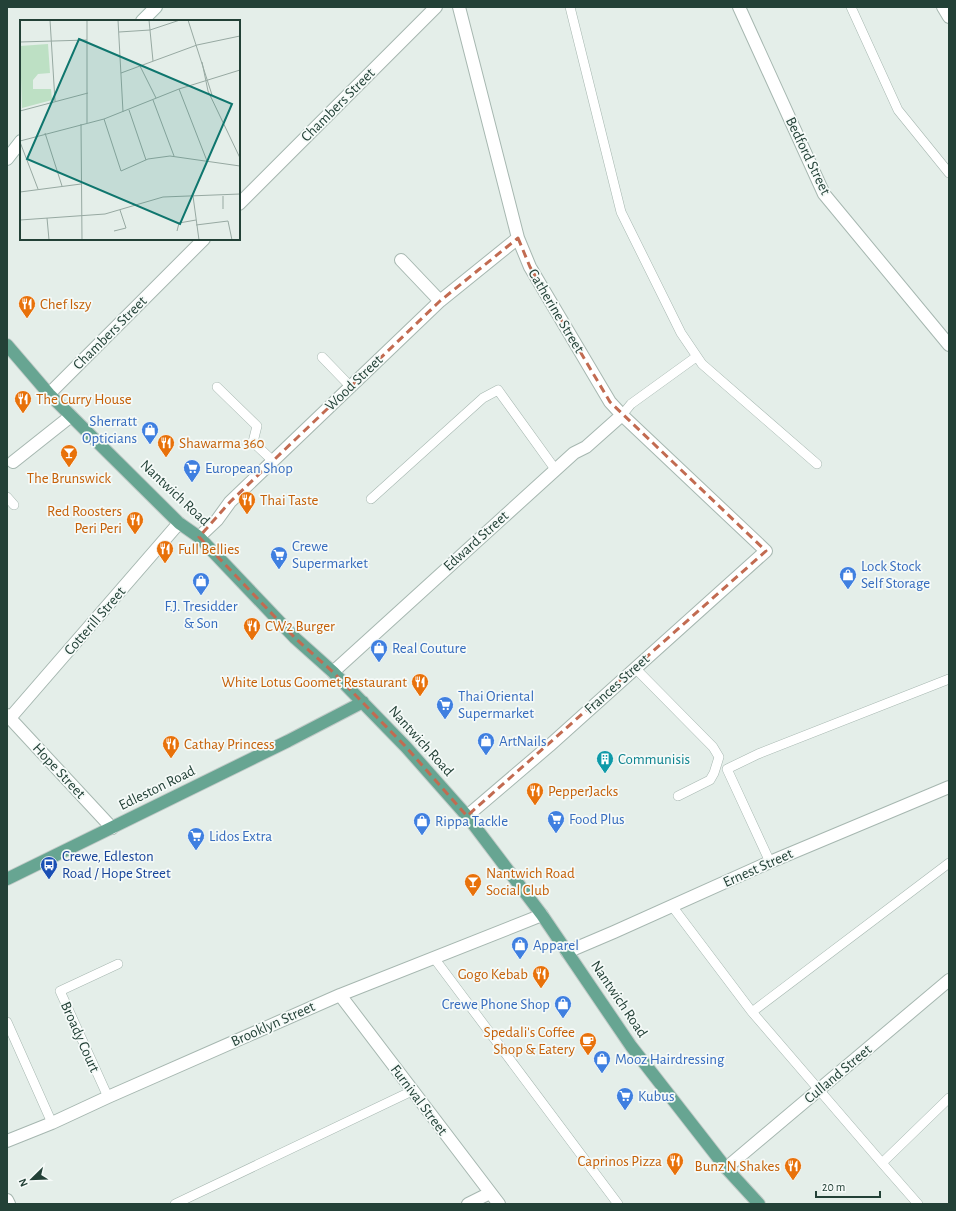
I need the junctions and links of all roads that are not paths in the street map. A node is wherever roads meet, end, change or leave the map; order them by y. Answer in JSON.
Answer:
{"nodes":[{"id":1,"x":156,"y":7,"type":"edge"},
{"id":2,"x":436,"y":7,"type":"edge"},
{"id":3,"x":459,"y":7,"type":"edge"},
{"id":4,"x":570,"y":7,"type":"edge"},
{"id":5,"x":738,"y":7,"type":"edge"},
{"id":6,"x":851,"y":7,"type":"edge"},
{"id":7,"x":943,"y":7,"type":"edge"},
{"id":8,"x":949,"y":17,"type":"edge"},
{"id":9,"x":143,"y":20,"type":"edge"},
{"id":10,"x":20,"y":142,"type":"edge"},
{"id":11,"x":20,"y":142,"type":"edge"},
{"id":12,"x":7,"y":149,"type":"edge"},
{"id":13,"x":7,"y":159,"type":"edge"},
{"id":14,"x":949,"y":173,"type":"edge"},
{"id":15,"x":240,"y":203,"type":"edge"},
{"id":16,"x":518,"y":238,"type":"junction"},
{"id":17,"x":203,"y":240,"type":"edge"},
{"id":18,"x":401,"y":260,"type":"dead end"},
{"id":19,"x":440,"y":301,"type":"junction"},
{"id":20,"x":7,"y":345,"type":"edge"},
{"id":21,"x":949,"y":346,"type":"edge"},
{"id":22,"x":322,"y":357,"type":"dead end"},
{"id":23,"x":696,"y":358,"type":"junction"},
{"id":24,"x":217,"y":387,"type":"dead end"},
{"id":25,"x":351,"y":387,"type":"junction"},
{"id":26,"x":49,"y":394,"type":"junction"},
{"id":27,"x":622,"y":415,"type":"junction"},
{"id":28,"x":71,"y":416,"type":"junction"},
{"id":29,"x":273,"y":461,"type":"junction"},
{"id":30,"x":13,"y":462,"type":"dead end"},
{"id":31,"x":817,"y":464,"type":"dead end"},
{"id":32,"x":555,"y":469,"type":"junction"},
{"id":33,"x":7,"y":497,"type":"edge"},
{"id":34,"x":371,"y":499,"type":"dead end"},
{"id":35,"x":14,"y":505,"type":"dead end"},
{"id":36,"x":179,"y":523,"type":"junction"},
{"id":37,"x":199,"y":537,"type":"junction"},
{"id":38,"x":766,"y":551,"type":"joint"},
{"id":39,"x":635,"y":668,"type":"junction"},
{"id":40,"x":333,"y":672,"type":"junction"},
{"id":41,"x":949,"y":679,"type":"edge"},
{"id":42,"x":363,"y":702,"type":"junction"},
{"id":43,"x":9,"y":717,"type":"edge"},
{"id":44,"x":949,"y":787,"type":"edge"},
{"id":45,"x":678,"y":796,"type":"dead end"},
{"id":46,"x":466,"y":816,"type":"junction"},
{"id":47,"x":112,"y":828,"type":"junction"},
{"id":48,"x":770,"y":862,"type":"junction"},
{"id":49,"x":949,"y":863,"type":"edge"},
{"id":50,"x":7,"y":879,"type":"edge"},
{"id":51,"x":672,"y":906,"type":"junction"},
{"id":52,"x":542,"y":915,"type":"junction"},
{"id":53,"x":567,"y":952,"type":"junction"},
{"id":54,"x":434,"y":958,"type":"junction"},
{"id":55,"x":118,"y":964,"type":"dead end"},
{"id":56,"x":949,"y":980,"type":"edge"},
{"id":57,"x":340,"y":995,"type":"junction"},
{"id":58,"x":752,"y":1012,"type":"junction"},
{"id":59,"x":7,"y":1022,"type":"edge"},
{"id":60,"x":819,"y":1089,"type":"junction"},
{"id":61,"x":412,"y":1091,"type":"junction"},
{"id":62,"x":108,"y":1097,"type":"junction"},
{"id":63,"x":949,"y":1098,"type":"edge"},
{"id":64,"x":52,"y":1123,"type":"junction"},
{"id":65,"x":7,"y":1141,"type":"edge"},
{"id":66,"x":882,"y":1163,"type":"junction"},
{"id":67,"x":726,"y":1168,"type":"junction"},
{"id":68,"x":490,"y":1193,"type":"junction"},
{"id":69,"x":7,"y":1200,"type":"edge"},
{"id":70,"x":9,"y":1204,"type":"edge"},
{"id":71,"x":175,"y":1204,"type":"edge"},
{"id":72,"x":468,"y":1204,"type":"edge"},
{"id":73,"x":499,"y":1204,"type":"edge"},
{"id":74,"x":618,"y":1204,"type":"edge"},
{"id":75,"x":759,"y":1204,"type":"edge"},
{"id":76,"x":918,"y":1204,"type":"edge"}],
"edges":[{"from":1,"to":9,"type":"street"},
{"from":2,"to":15,"type":"street","name":"Chambers Street"},
{"from":3,"to":16,"type":"street","name":"Catherine Street"},
{"from":4,"to":23,"type":"lane"},
{"from":5,"to":21,"type":"street","name":"Bedford Street"},
{"from":6,"to":14,"type":"lane"},
{"from":7,"to":8,"type":"street"},
{"from":10,"to":12,"type":"street"},
{"from":11,"to":13,"type":"street"},
{"from":16,"to":19,"type":"street","name":"Wood Street"},
{"from":16,"to":27,"type":"street","name":"Catherine Street"},
{"from":17,"to":26,"type":"street","name":"Chambers Street"},
{"from":18,"to":19,"type":"street"},
{"from":19,"to":25,"type":"street","name":"Wood Street"},
{"from":20,"to":26,"type":"main road","name":"Nantwich Road"},
{"from":22,"to":25,"type":"lane"},
{"from":23,"to":27,"type":"lane"},
{"from":23,"to":31,"type":"lane"},
{"from":24,"to":29,"type":"lane"},
{"from":25,"to":29,"type":"street","name":"Wood Street"},
{"from":26,"to":28,"type":"main road","name":"Nantwich Road"},
{"from":27,"to":32,"type":"street","name":"Edward Street"},
{"from":27,"to":38,"type":"street","name":"Catherine Street"},
{"from":28,"to":30,"type":"street"},
{"from":28,"to":36,"type":"main road","name":"Nantwich Road"},
{"from":29,"to":37,"type":"street","name":"Wood Street"},
{"from":32,"to":34,"type":"lane"},
{"from":32,"to":40,"type":"street","name":"Edward Street"},
{"from":33,"to":35,"type":"lane"},
{"from":36,"to":37,"type":"main road","name":"Nantwich Road"},
{"from":36,"to":43,"type":"street","name":"Cotterill Street"},
{"from":37,"to":40,"type":"main road","name":"Nantwich Road"},
{"from":38,"to":39,"type":"street","name":"Frances Street"},
{"from":39,"to":45,"type":"lane"},
{"from":39,"to":46,"type":"street","name":"Frances Street"},
{"from":40,"to":42,"type":"main road","name":"Nantwich Road"},
{"from":41,"to":48,"type":"lane"},
{"from":42,"to":46,"type":"main road","name":"Nantwich Road"},
{"from":42,"to":47,"type":"main road","name":"Edleston Road"},
{"from":43,"to":47,"type":"street","name":"Hope Street"},
{"from":44,"to":48,"type":"street","name":"Ernest Street"},
{"from":46,"to":52,"type":"main road","name":"Nantwich Road"},
{"from":47,"to":50,"type":"main road","name":"Edleston Road"},
{"from":48,"to":51,"type":"street","name":"Ernest Street"},
{"from":49,"to":58,"type":"lane"},
{"from":51,"to":53,"type":"street","name":"Ernest Street"},
{"from":51,"to":58,"type":"lane"},
{"from":52,"to":53,"type":"main road","name":"Nantwich Road"},
{"from":52,"to":54,"type":"street","name":"Brooklyn Street"},
{"from":53,"to":67,"type":"main road","name":"Nantwich Road"},
{"from":54,"to":57,"type":"street","name":"Brooklyn Street"},
{"from":54,"to":74,"type":"lane"},
{"from":55,"to":62,"type":"lane","name":"Broady Court"},
{"from":56,"to":60,"type":"street","name":"Culland Street"},
{"from":57,"to":61,"type":"street","name":"Furnival Street"},
{"from":57,"to":62,"type":"street","name":"Brooklyn Street"},
{"from":58,"to":60,"type":"lane"},
{"from":59,"to":64,"type":"lane"},
{"from":60,"to":66,"type":"lane"},
{"from":60,"to":67,"type":"street","name":"Culland Street"},
{"from":61,"to":68,"type":"street","name":"Furnival Street"},
{"from":61,"to":71,"type":"lane"},
{"from":62,"to":64,"type":"street","name":"Brooklyn Street"},
{"from":63,"to":66,"type":"lane"},
{"from":64,"to":65,"type":"street","name":"Brooklyn Street"},
{"from":66,"to":76,"type":"lane"},
{"from":67,"to":75,"type":"main road","name":"Nantwich Road"},
{"from":68,"to":72,"type":"street"},
{"from":68,"to":73,"type":"street","name":"Furnival Street"},
{"from":69,"to":70,"type":"street"}]}
